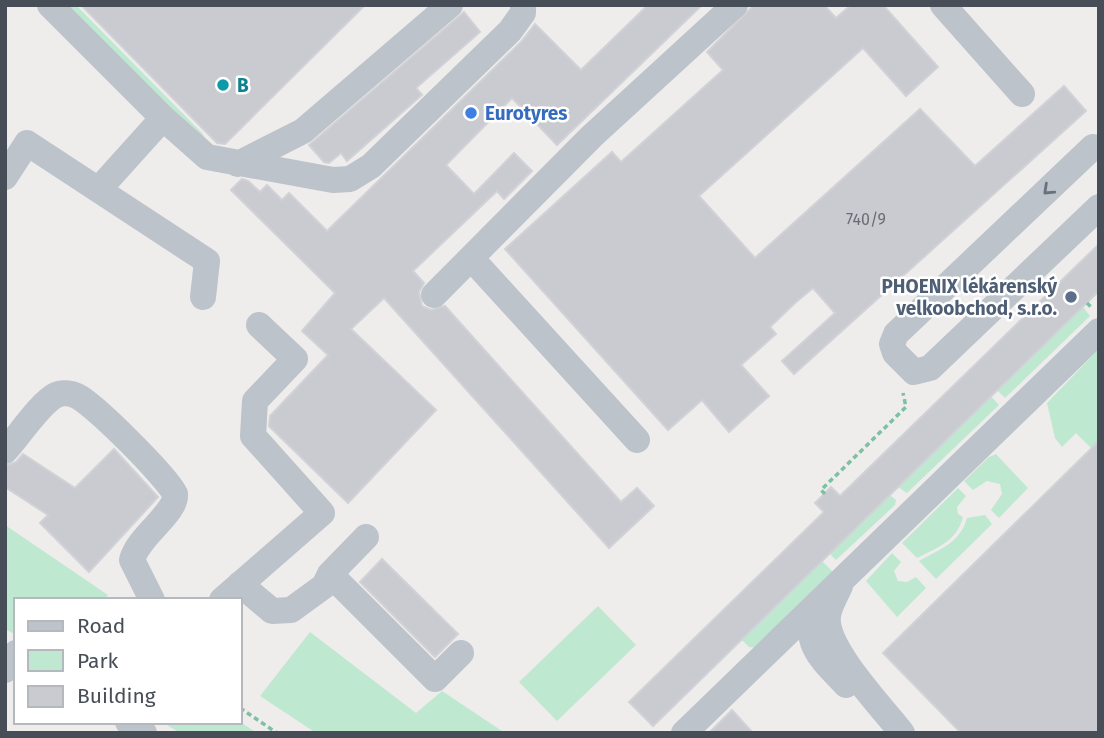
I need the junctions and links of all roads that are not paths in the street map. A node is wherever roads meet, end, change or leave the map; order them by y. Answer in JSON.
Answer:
{"nodes":[{"id":1,"x":50,"y":5,"type":"edge"},
{"id":2,"x":450,"y":5,"type":"edge"},
{"id":3,"x":523,"y":5,"type":"edge"},
{"id":4,"x":735,"y":5,"type":"edge"},
{"id":5,"x":943,"y":5,"type":"edge"},
{"id":6,"x":1022,"y":94,"type":"dead end"},
{"id":7,"x":163,"y":118,"type":"junction"},
{"id":8,"x":1099,"y":148,"type":"edge"},
{"id":9,"x":238,"y":164,"type":"junction"},
{"id":10,"x":5,"y":177,"type":"edge"},
{"id":11,"x":99,"y":189,"type":"junction"},
{"id":12,"x":1099,"y":207,"type":"edge"},
{"id":13,"x":471,"y":258,"type":"junction"},
{"id":14,"x":435,"y":295,"type":"dead end"},
{"id":15,"x":203,"y":297,"type":"dead end"},
{"id":16,"x":259,"y":325,"type":"dead end"},
{"id":17,"x":1099,"y":331,"type":"edge"},
{"id":18,"x":636,"y":440,"type":"dead end"},
{"id":19,"x":5,"y":451,"type":"edge"},
{"id":20,"x":366,"y":537,"type":"dead end"},
{"id":21,"x":330,"y":574,"type":"junction"},
{"id":22,"x":841,"y":582,"type":"junction"},
{"id":23,"x":231,"y":592,"type":"edge"},
{"id":24,"x":151,"y":598,"type":"edge"},
{"id":25,"x":813,"y":609,"type":"junction"},
{"id":26,"x":461,"y":653,"type":"dead end"},
{"id":27,"x":14,"y":654,"type":"edge"},
{"id":28,"x":5,"y":670,"type":"edge"},
{"id":29,"x":684,"y":733,"type":"edge"},
{"id":30,"x":885,"y":733,"type":"edge"},
{"id":31,"x":902,"y":733,"type":"edge"}],
"edges":[{"from":1,"to":7,"type":"street"},
{"from":2,"to":9,"type":"street"},
{"from":3,"to":9,"type":"street"},
{"from":4,"to":13,"type":"street"},
{"from":5,"to":6,"type":"street"},
{"from":7,"to":9,"type":"street"},
{"from":7,"to":11,"type":"street"},
{"from":8,"to":12,"type":"street","one_way":true},
{"from":10,"to":11,"type":"street"},
{"from":11,"to":15,"type":"street"},
{"from":13,"to":14,"type":"street"},
{"from":13,"to":18,"type":"street"},
{"from":16,"to":23,"type":"street"},
{"from":17,"to":22,"type":"street"},
{"from":19,"to":24,"type":"street"},
{"from":20,"to":21,"type":"street"},
{"from":21,"to":23,"type":"street"},
{"from":21,"to":26,"type":"street"},
{"from":22,"to":25,"type":"street"},
{"from":22,"to":31,"type":"street"},
{"from":25,"to":29,"type":"street"},
{"from":25,"to":30,"type":"street"},
{"from":27,"to":28,"type":"street"}]}
